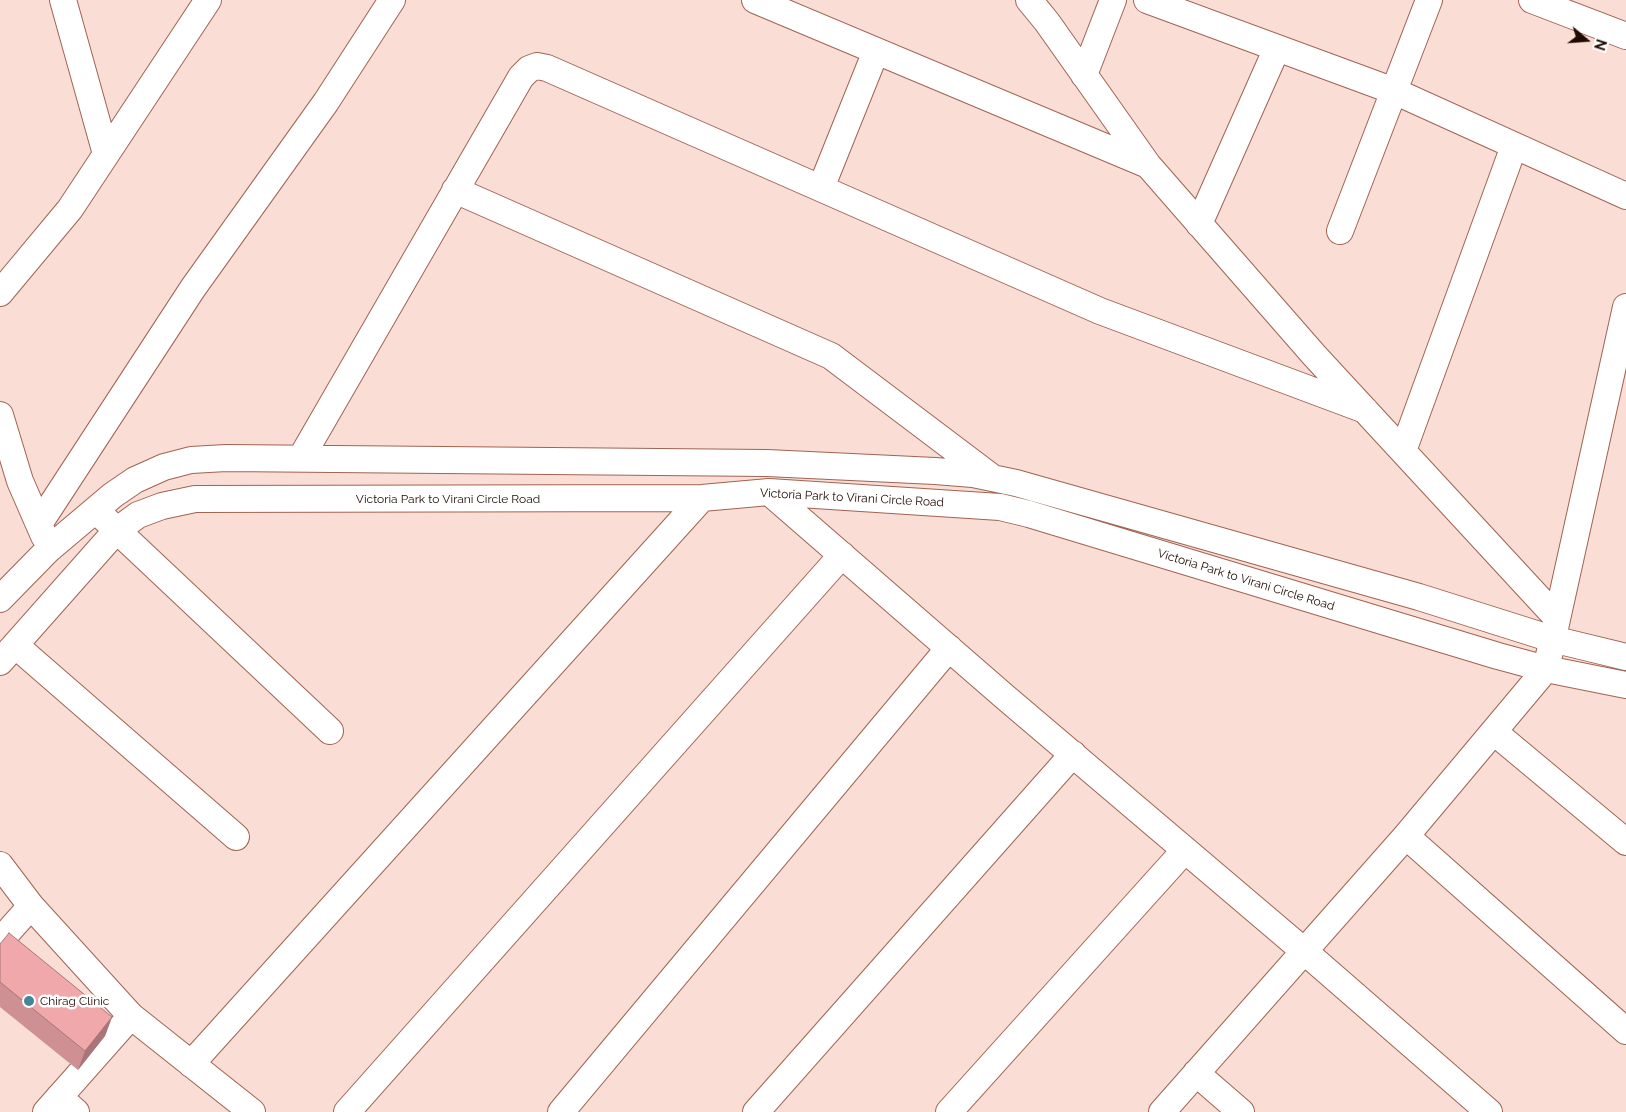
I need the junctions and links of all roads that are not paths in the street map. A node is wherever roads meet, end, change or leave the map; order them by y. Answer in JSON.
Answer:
{"nodes":[{"id":1,"x":63,"y":0,"type":"edge"},
{"id":2,"x":208,"y":0,"type":"edge"},
{"id":3,"x":392,"y":0,"type":"edge"},
{"id":4,"x":1029,"y":0,"type":"edge"},
{"id":5,"x":1113,"y":0,"type":"edge"},
{"id":6,"x":1147,"y":0,"type":"edge"},
{"id":7,"x":1429,"y":0,"type":"edge"},
{"id":8,"x":1532,"y":0,"type":"edge"},
{"id":9,"x":772,"y":3,"type":"edge"},
{"id":10,"x":1626,"y":36,"type":"edge"},
{"id":11,"x":1277,"y":48,"type":"junction"},
{"id":12,"x":876,"y":51,"type":"junction"},
{"id":13,"x":1084,"y":75,"type":"junction"},
{"id":14,"x":1394,"y":91,"type":"junction"},
{"id":15,"x":1514,"y":146,"type":"junction"},
{"id":16,"x":106,"y":154,"type":"junction"},
{"id":17,"x":1148,"y":165,"type":"junction"},
{"id":18,"x":820,"y":188,"type":"junction"},
{"id":19,"x":455,"y":190,"type":"junction"},
{"id":20,"x":1626,"y":196,"type":"edge"},
{"id":21,"x":1199,"y":224,"type":"junction"},
{"id":22,"x":1340,"y":231,"type":"dead end"},
{"id":23,"x":0,"y":293,"type":"edge"},
{"id":24,"x":1626,"y":307,"type":"edge"},
{"id":25,"x":1365,"y":410,"type":"junction"},
{"id":26,"x":0,"y":415,"type":"edge"},
{"id":27,"x":1403,"y":451,"type":"junction"},
{"id":28,"x":301,"y":458,"type":"junction"},
{"id":29,"x":891,"y":469,"type":"junction"},
{"id":30,"x":993,"y":478,"type":"junction"},
{"id":31,"x":769,"y":492,"type":"junction"},
{"id":32,"x":702,"y":498,"type":"junction"},
{"id":33,"x":891,"y":499,"type":"junction"},
{"id":34,"x":96,"y":510,"type":"junction"},
{"id":35,"x":39,"y":524,"type":"junction"},
{"id":36,"x":116,"y":531,"type":"junction"},
{"id":37,"x":50,"y":549,"type":"junction"},
{"id":38,"x":842,"y":555,"type":"junction"},
{"id":39,"x":0,"y":599,"type":"edge"},
{"id":40,"x":1555,"y":629,"type":"junction"},
{"id":41,"x":949,"y":648,"type":"junction"},
{"id":42,"x":8,"y":654,"type":"edge"},
{"id":43,"x":1626,"y":657,"type":"edge"},
{"id":44,"x":1546,"y":669,"type":"junction"},
{"id":45,"x":1626,"y":685,"type":"edge"},
{"id":46,"x":330,"y":731,"type":"dead end"},
{"id":47,"x":1494,"y":732,"type":"junction"},
{"id":48,"x":1073,"y":754,"type":"junction"},
{"id":49,"x":1406,"y":836,"type":"junction"},
{"id":50,"x":236,"y":837,"type":"dead end"},
{"id":51,"x":1626,"y":842,"type":"edge"},
{"id":52,"x":1185,"y":850,"type":"junction"},
{"id":53,"x":0,"y":865,"type":"edge"},
{"id":54,"x":31,"y":906,"type":"junction"},
{"id":55,"x":0,"y":941,"type":"edge"},
{"id":56,"x":1304,"y":951,"type":"junction"},
{"id":57,"x":131,"y":1016,"type":"junction"},
{"id":58,"x":1626,"y":1031,"type":"edge"},
{"id":59,"x":191,"y":1064,"type":"junction"},
{"id":60,"x":1196,"y":1073,"type":"junction"},
{"id":61,"x":60,"y":1107,"type":"edge"},
{"id":62,"x":252,"y":1112,"type":"edge"},
{"id":63,"x":347,"y":1112,"type":"edge"},
{"id":64,"x":562,"y":1112,"type":"edge"},
{"id":65,"x":756,"y":1112,"type":"edge"},
{"id":66,"x":949,"y":1112,"type":"edge"},
{"id":67,"x":1162,"y":1112,"type":"edge"},
{"id":68,"x":1241,"y":1112,"type":"edge"},
{"id":69,"x":1489,"y":1112,"type":"edge"}],
"edges":[{"from":1,"to":16,"type":"street"},
{"from":2,"to":16,"type":"street"},
{"from":3,"to":35,"type":"street"},
{"from":4,"to":13,"type":"street"},
{"from":5,"to":13,"type":"street"},
{"from":6,"to":11,"type":"street"},
{"from":7,"to":14,"type":"street"},
{"from":8,"to":10,"type":"street"},
{"from":9,"to":12,"type":"street"},
{"from":11,"to":14,"type":"street"},
{"from":11,"to":21,"type":"street"},
{"from":12,"to":17,"type":"street"},
{"from":12,"to":18,"type":"street"},
{"from":13,"to":17,"type":"street"},
{"from":14,"to":15,"type":"street"},
{"from":14,"to":22,"type":"street"},
{"from":15,"to":20,"type":"street"},
{"from":15,"to":27,"type":"street"},
{"from":16,"to":23,"type":"street"},
{"from":17,"to":21,"type":"street"},
{"from":18,"to":19,"type":"street"},
{"from":18,"to":25,"type":"street"},
{"from":19,"to":28,"type":"street"},
{"from":19,"to":30,"type":"street"},
{"from":21,"to":25,"type":"street"},
{"from":24,"to":40,"type":"street"},
{"from":25,"to":27,"type":"street"},
{"from":26,"to":35,"type":"street"},
{"from":27,"to":40,"type":"street"},
{"from":28,"to":29,"type":"street"},
{"from":28,"to":34,"type":"street"},
{"from":29,"to":30,"type":"street"},
{"from":29,"to":33,"type":"street"},
{"from":30,"to":40,"type":"street"},
{"from":31,"to":32,"type":"street","name":"Victoria Park to Virani Circle Road"},
{"from":31,"to":33,"type":"street","name":"Victoria Park to Virani Circle Road"},
{"from":31,"to":38,"type":"street"},
{"from":32,"to":36,"type":"street","name":"Victoria Park to Virani Circle Road"},
{"from":32,"to":59,"type":"street"},
{"from":33,"to":44,"type":"street","name":"Victoria Park to Virani Circle Road"},
{"from":34,"to":36,"type":"street"},
{"from":34,"to":37,"type":"street"},
{"from":35,"to":37,"type":"street"},
{"from":36,"to":42,"type":"street","name":"Victoria Park to Virani Circle Road"},
{"from":36,"to":46,"type":"street"},
{"from":37,"to":39,"type":"street"},
{"from":38,"to":41,"type":"street"},
{"from":38,"to":63,"type":"street"},
{"from":40,"to":43,"type":"street"},
{"from":40,"to":44,"type":"street"},
{"from":41,"to":48,"type":"street"},
{"from":41,"to":64,"type":"street"},
{"from":42,"to":50,"type":"street"},
{"from":44,"to":45,"type":"street","name":"Victoria Park to Virani Circle Road"},
{"from":44,"to":47,"type":"street"},
{"from":47,"to":49,"type":"street"},
{"from":47,"to":51,"type":"street"},
{"from":48,"to":52,"type":"street"},
{"from":48,"to":65,"type":"street"},
{"from":49,"to":56,"type":"street"},
{"from":49,"to":58,"type":"street"},
{"from":52,"to":56,"type":"street"},
{"from":52,"to":66,"type":"street"},
{"from":53,"to":54,"type":"street"},
{"from":54,"to":55,"type":"street"},
{"from":54,"to":57,"type":"street"},
{"from":56,"to":60,"type":"street"},
{"from":56,"to":69,"type":"street"},
{"from":57,"to":59,"type":"street"},
{"from":57,"to":61,"type":"street"},
{"from":59,"to":62,"type":"street"},
{"from":60,"to":67,"type":"street"},
{"from":60,"to":68,"type":"street"}]}
